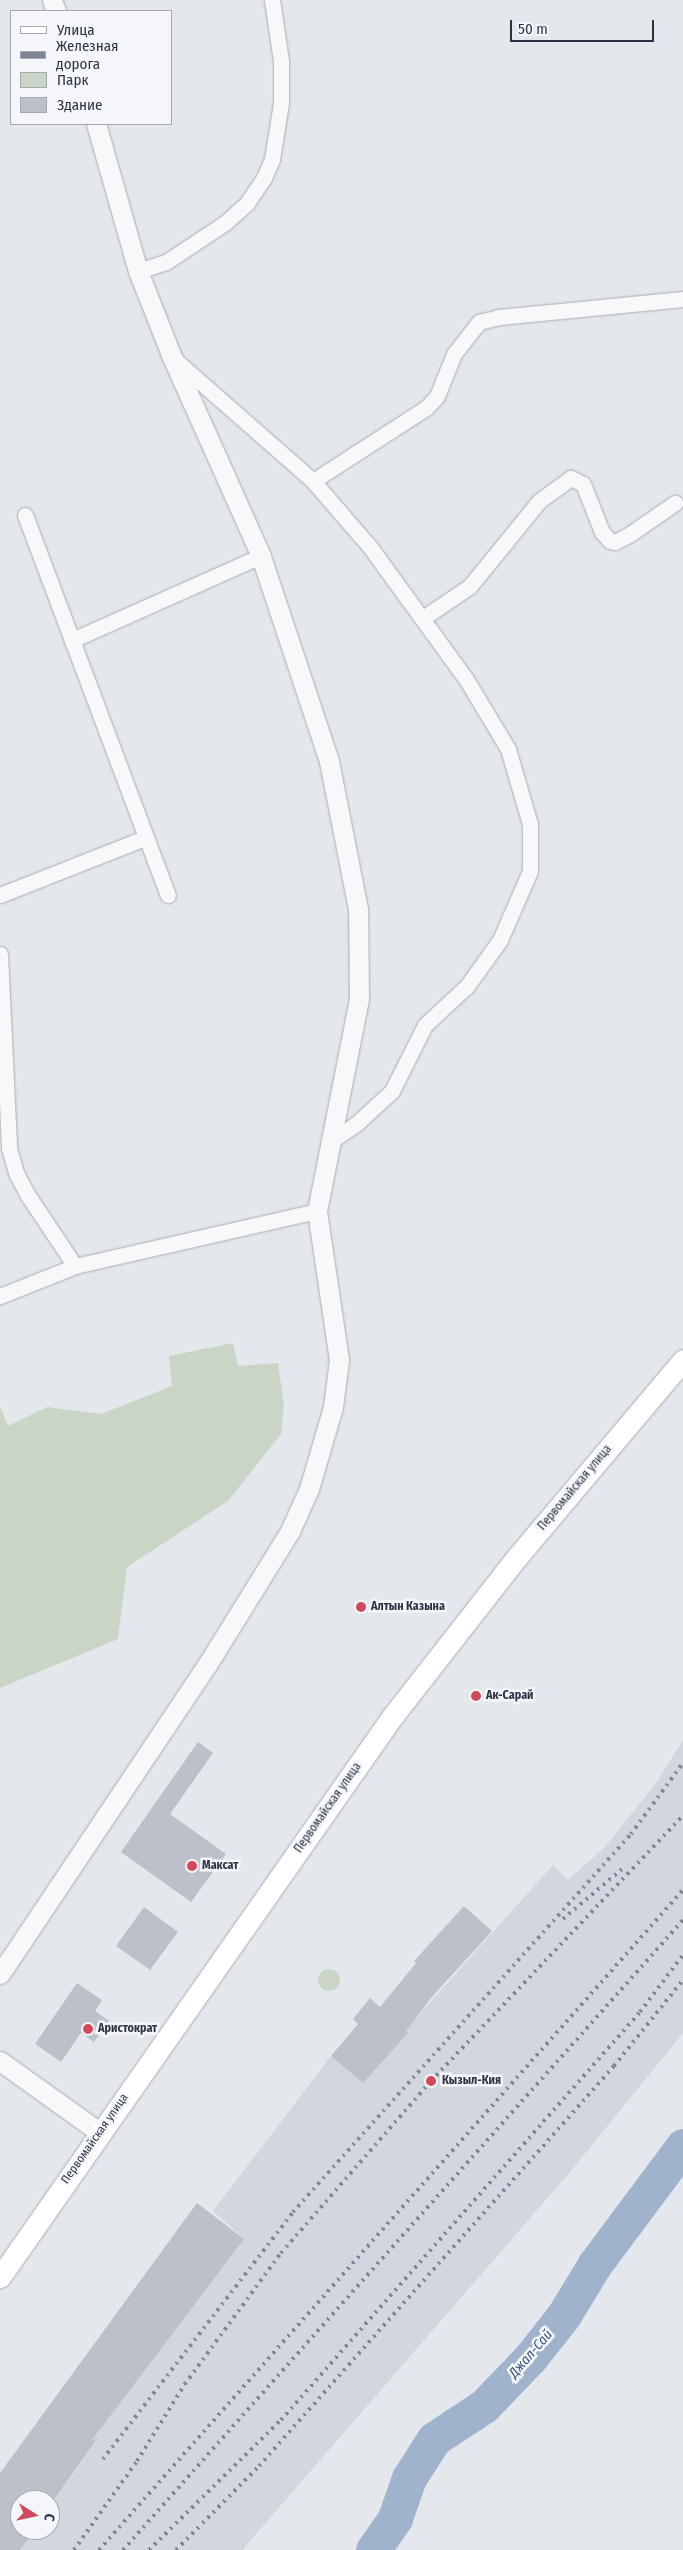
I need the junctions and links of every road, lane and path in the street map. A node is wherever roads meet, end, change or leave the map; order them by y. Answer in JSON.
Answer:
{"nodes":[{"id":1,"x":272,"y":0,"type":"edge"},
{"id":2,"x":96,"y":125,"type":"edge"},
{"id":3,"x":138,"y":271,"type":"junction"},
{"id":4,"x":683,"y":299,"type":"edge"},
{"id":5,"x":201,"y":393,"type":"junction"},
{"id":6,"x":313,"y":481,"type":"junction"},
{"id":7,"x":676,"y":503,"type":"dead end"},
{"id":8,"x":25,"y":515,"type":"dead end"},
{"id":9,"x":261,"y":556,"type":"junction"},
{"id":10,"x":423,"y":618,"type":"junction"},
{"id":11,"x":72,"y":640,"type":"junction"},
{"id":12,"x":145,"y":838,"type":"junction"},
{"id":13,"x":0,"y":895,"type":"edge"},
{"id":14,"x":168,"y":895,"type":"dead end"},
{"id":15,"x":0,"y":954,"type":"edge"},
{"id":16,"x":334,"y":1138,"type":"junction"},
{"id":17,"x":317,"y":1212,"type":"junction"},
{"id":18,"x":75,"y":1266,"type":"junction"},
{"id":19,"x":0,"y":1296,"type":"edge"},
{"id":20,"x":683,"y":1360,"type":"edge"},
{"id":21,"x":0,"y":1974,"type":"edge"},
{"id":22,"x":0,"y":2061,"type":"edge"},
{"id":23,"x":99,"y":2132,"type":"junction"},
{"id":24,"x":0,"y":2277,"type":"edge"}],
"edges":[{"from":1,"to":3,"type":"street"},
{"from":2,"to":3,"type":"street"},
{"from":3,"to":5,"type":"street"},
{"from":4,"to":6,"type":"street"},
{"from":5,"to":6,"type":"street"},
{"from":5,"to":9,"type":"street"},
{"from":6,"to":10,"type":"street"},
{"from":7,"to":10,"type":"street"},
{"from":8,"to":11,"type":"street"},
{"from":9,"to":11,"type":"street"},
{"from":9,"to":16,"type":"street"},
{"from":10,"to":16,"type":"street"},
{"from":11,"to":12,"type":"street"},
{"from":12,"to":13,"type":"street"},
{"from":12,"to":14,"type":"street"},
{"from":15,"to":18,"type":"street"},
{"from":16,"to":17,"type":"street"},
{"from":17,"to":18,"type":"street"},
{"from":17,"to":21,"type":"street"},
{"from":18,"to":19,"type":"street"},
{"from":20,"to":23,"type":"main road","name":"Первомайская улица"},
{"from":22,"to":23,"type":"street"},
{"from":23,"to":24,"type":"main road","name":"Первомайская улица"}]}
